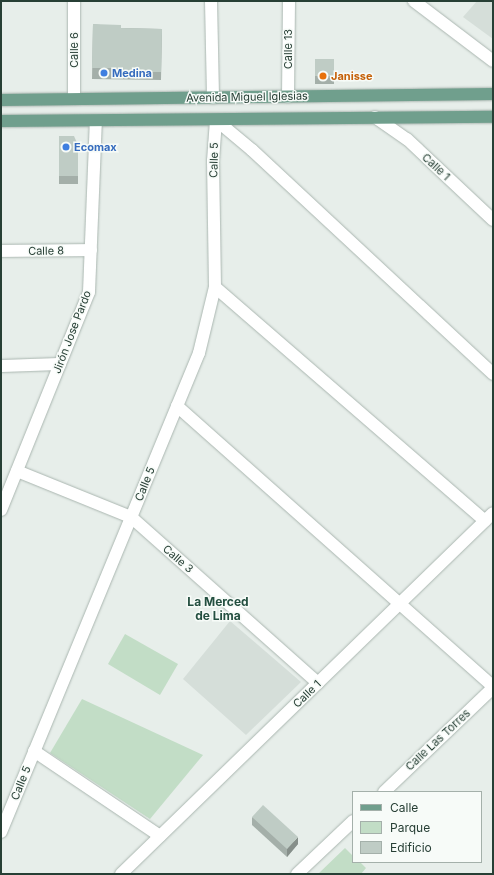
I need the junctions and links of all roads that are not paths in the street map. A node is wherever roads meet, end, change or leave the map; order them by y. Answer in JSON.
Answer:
{"nodes":[{"id":1,"x":74,"y":1,"type":"edge"},
{"id":2,"x":211,"y":1,"type":"edge"},
{"id":3,"x":289,"y":1,"type":"edge"},
{"id":4,"x":414,"y":1,"type":"edge"},
{"id":5,"x":493,"y":61,"type":"edge"},
{"id":6,"x":493,"y":94,"type":"edge"},
{"id":7,"x":288,"y":97,"type":"junction"},
{"id":8,"x":213,"y":98,"type":"junction"},
{"id":9,"x":74,"y":99,"type":"junction"},
{"id":10,"x":1,"y":100,"type":"edge"},
{"id":11,"x":493,"y":117,"type":"edge"},
{"id":12,"x":376,"y":118,"type":"junction"},
{"id":13,"x":216,"y":120,"type":"junction"},
{"id":14,"x":96,"y":121,"type":"junction"},
{"id":15,"x":1,"y":122,"type":"edge"},
{"id":16,"x":493,"y":220,"type":"edge"},
{"id":17,"x":91,"y":250,"type":"junction"},
{"id":18,"x":1,"y":251,"type":"edge"},
{"id":19,"x":214,"y":287,"type":"junction"},
{"id":20,"x":60,"y":364,"type":"junction"},
{"id":21,"x":1,"y":366,"type":"edge"},
{"id":22,"x":493,"y":374,"type":"edge"},
{"id":23,"x":177,"y":406,"type":"junction"},
{"id":24,"x":17,"y":471,"type":"junction"},
{"id":25,"x":1,"y":510,"type":"edge"},
{"id":26,"x":131,"y":517,"type":"junction"},
{"id":27,"x":489,"y":517,"type":"edge"},
{"id":28,"x":400,"y":604,"type":"junction"},
{"id":29,"x":318,"y":683,"type":"junction"},
{"id":30,"x":493,"y":688,"type":"edge"},
{"id":31,"x":34,"y":751,"type":"junction"},
{"id":32,"x":385,"y":791,"type":"edge"},
{"id":33,"x":352,"y":822,"type":"edge"},
{"id":34,"x":1,"y":832,"type":"edge"},
{"id":35,"x":160,"y":836,"type":"junction"},
{"id":36,"x":121,"y":874,"type":"edge"},
{"id":37,"x":297,"y":874,"type":"edge"}],
"edges":[{"from":1,"to":9,"type":"street","name":"Calle 6"},
{"from":2,"to":8,"type":"street"},
{"from":3,"to":7,"type":"street","name":"Calle 13"},
{"from":4,"to":5,"type":"street"},
{"from":6,"to":7,"type":"main road","name":"Avenida Miguel Iglesias"},
{"from":7,"to":8,"type":"main road","name":"Avenida Miguel Iglesias"},
{"from":8,"to":9,"type":"main road","name":"Avenida Miguel Iglesias"},
{"from":9,"to":10,"type":"main road","name":"Avenida Miguel Iglesias"},
{"from":11,"to":12,"type":"main road","name":"Avenida Miguel Iglesias"},
{"from":12,"to":13,"type":"main road","name":"Avenida Miguel Iglesias"},
{"from":12,"to":16,"type":"street","name":"Calle 1"},
{"from":13,"to":14,"type":"main road","name":"Avenida Miguel Iglesias"},
{"from":13,"to":19,"type":"street","name":"Calle 5"},
{"from":13,"to":22,"type":"street"},
{"from":14,"to":15,"type":"main road","name":"Avenida Miguel Iglesias"},
{"from":14,"to":17,"type":"street","name":"Jirón Jose Pardo"},
{"from":17,"to":18,"type":"street","name":"Calle 8"},
{"from":17,"to":20,"type":"street","name":"Jirón Jose Pardo"},
{"from":19,"to":23,"type":"street","name":"Calle 5"},
{"from":19,"to":27,"type":"street"},
{"from":20,"to":21,"type":"street"},
{"from":20,"to":24,"type":"street","name":"Jirón Jose Pardo"},
{"from":23,"to":26,"type":"street","name":"Calle 5"},
{"from":23,"to":28,"type":"street"},
{"from":24,"to":25,"type":"street","name":"Jirón Jose Pardo"},
{"from":24,"to":26,"type":"street","name":"Calle 3"},
{"from":26,"to":29,"type":"street","name":"Calle 3"},
{"from":26,"to":31,"type":"street","name":"Calle 5"},
{"from":27,"to":28,"type":"street","name":"Calle 1"},
{"from":28,"to":29,"type":"street","name":"Calle 1"},
{"from":28,"to":30,"type":"street"},
{"from":29,"to":35,"type":"street","name":"Calle 1"},
{"from":30,"to":32,"type":"street","name":"Calle Las Torres"},
{"from":31,"to":34,"type":"street","name":"Calle 5"},
{"from":31,"to":35,"type":"street"},
{"from":33,"to":37,"type":"street"},
{"from":35,"to":36,"type":"street","name":"Calle 1"}]}
